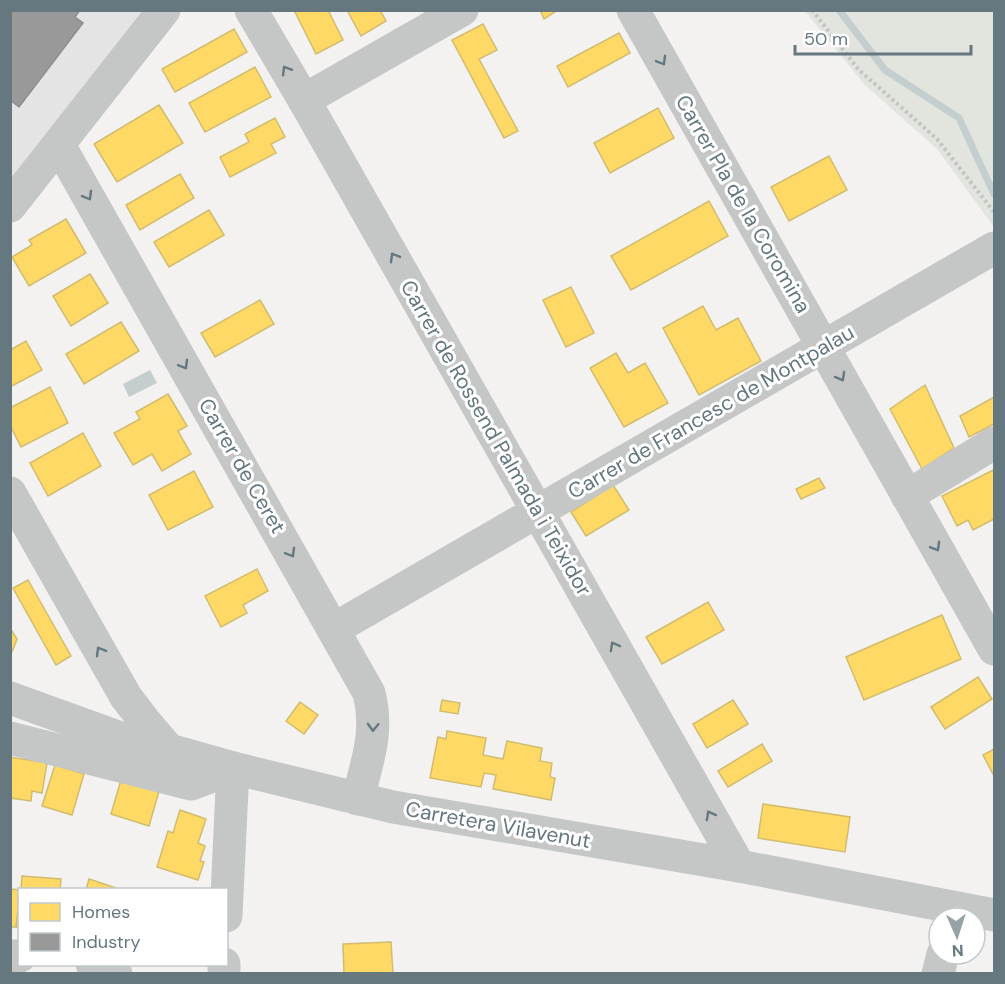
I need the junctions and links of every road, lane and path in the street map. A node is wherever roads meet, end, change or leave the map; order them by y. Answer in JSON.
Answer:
{"nodes":[{"id":1,"x":164,"y":10,"type":"edge"},
{"id":2,"x":251,"y":10,"type":"edge"},
{"id":3,"x":462,"y":10,"type":"edge"},
{"id":4,"x":633,"y":10,"type":"edge"},
{"id":5,"x":812,"y":10,"type":"edge"},
{"id":6,"x":304,"y":100,"type":"junction"},
{"id":7,"x":59,"y":145,"type":"junction"},
{"id":8,"x":10,"y":206,"type":"edge"},
{"id":9,"x":994,"y":212,"type":"edge"},
{"id":10,"x":994,"y":248,"type":"edge"},
{"id":11,"x":824,"y":348,"type":"junction"},
{"id":12,"x":994,"y":444,"type":"edge"},
{"id":13,"x":10,"y":493,"type":"edge"},
{"id":14,"x":907,"y":496,"type":"junction"},
{"id":15,"x":538,"y":511,"type":"junction"},
{"id":16,"x":334,"y":628,"type":"junction"},
{"id":17,"x":994,"y":649,"type":"edge"},
{"id":18,"x":122,"y":689,"type":"junction"},
{"id":19,"x":10,"y":698,"type":"edge"},
{"id":20,"x":82,"y":724,"type":"junction"},
{"id":21,"x":10,"y":738,"type":"edge"},
{"id":22,"x":169,"y":750,"type":"junction"},
{"id":23,"x":233,"y":768,"type":"junction"},
{"id":24,"x":358,"y":799,"type":"junction"},
{"id":25,"x":739,"y":866,"type":"junction"},
{"id":26,"x":227,"y":888,"type":"edge"},
{"id":27,"x":927,"y":906,"type":"edge"},
{"id":28,"x":97,"y":966,"type":"edge"},
{"id":29,"x":116,"y":974,"type":"edge"}],
"edges":[{"from":1,"to":7,"type":"street"},
{"from":6,"to":2,"type":"street","name":"Carrer de Rossend Palmada i Teixidor","one_way":true},
{"from":3,"to":6,"type":"street"},
{"from":4,"to":11,"type":"street","name":"Carrer Pla de la Coromina","one_way":true},
{"from":5,"to":9,"type":"path"},
{"from":15,"to":6,"type":"street","name":"Carrer de Rossend Palmada i Teixidor","one_way":true},
{"from":7,"to":8,"type":"street"},
{"from":7,"to":16,"type":"street","name":"Carrer de Ceret","one_way":true},
{"from":10,"to":11,"type":"street","name":"Carrer de Francesc de Montpalau"},
{"from":11,"to":14,"type":"street","name":"Carrer Pla de la Coromina","one_way":true},
{"from":11,"to":15,"type":"street","name":"Carrer de Francesc de Montpalau"},
{"from":12,"to":14,"type":"street"},
{"from":18,"to":13,"type":"street","one_way":true},
{"from":14,"to":17,"type":"street","name":"Carrer Pla de la Coromina","one_way":true},
{"from":15,"to":16,"type":"street","name":"Carrer de Francesc de Montpalau"},
{"from":25,"to":15,"type":"street","name":"Carrer de Rossend Palmada i Teixidor","one_way":true},
{"from":16,"to":24,"type":"street","name":"Carrer de Ceret","one_way":true},
{"from":18,"to":20,"type":"street"},
{"from":18,"to":22,"type":"street"},
{"from":19,"to":20,"type":"street","name":"Carretera Vilavenut"},
{"from":20,"to":22,"type":"street","name":"Carretera Vilavenut"},
{"from":21,"to":23,"type":"street"},
{"from":22,"to":23,"type":"street","name":"Carretera Vilavenut"},
{"from":23,"to":24,"type":"street","name":"Carretera Vilavenut"},
{"from":23,"to":26,"type":"street"},
{"from":24,"to":25,"type":"street","name":"Carretera Vilavenut"},
{"from":25,"to":27,"type":"street","name":"Carretera Vilavenut"},
{"from":28,"to":29,"type":"street"}]}
